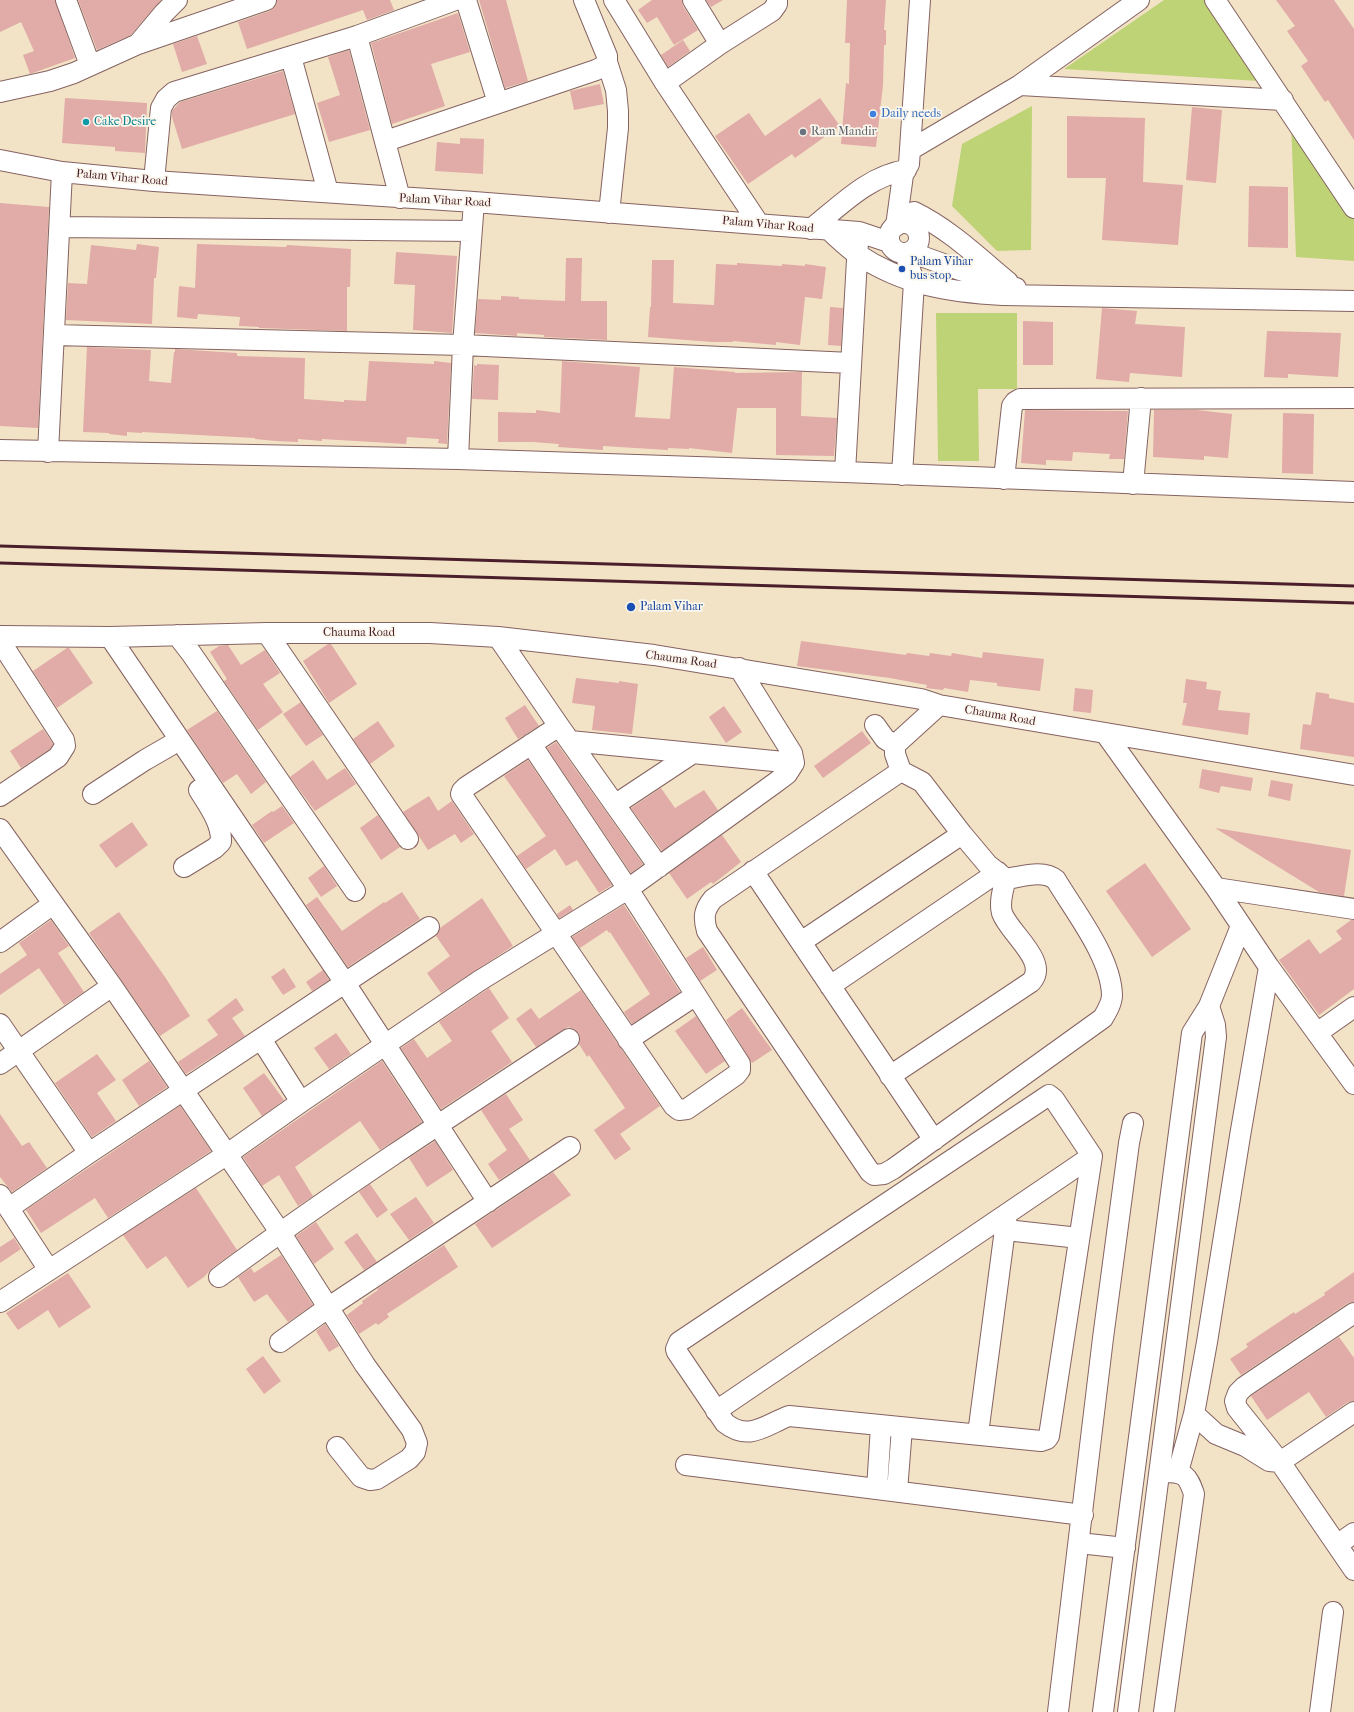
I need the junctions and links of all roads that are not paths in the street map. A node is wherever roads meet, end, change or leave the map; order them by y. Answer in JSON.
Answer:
{"nodes":[{"id":1,"x":66,"y":0,"type":"edge"},
{"id":2,"x":177,"y":0,"type":"edge"},
{"id":3,"x":266,"y":0,"type":"edge"},
{"id":4,"x":455,"y":0,"type":"edge"},
{"id":5,"x":466,"y":0,"type":"edge"},
{"id":6,"x":584,"y":0,"type":"edge"},
{"id":7,"x":614,"y":0,"type":"edge"},
{"id":8,"x":693,"y":0,"type":"edge"},
{"id":9,"x":777,"y":0,"type":"edge"},
{"id":10,"x":920,"y":0,"type":"edge"},
{"id":11,"x":1139,"y":0,"type":"edge"},
{"id":12,"x":1215,"y":0,"type":"edge"},
{"id":13,"x":357,"y":36,"type":"junction"},
{"id":14,"x":138,"y":44,"type":"junction"},
{"id":15,"x":720,"y":44,"type":"junction"},
{"id":16,"x":291,"y":57,"type":"junction"},
{"id":17,"x":607,"y":62,"type":"junction"},
{"id":18,"x":90,"y":65,"type":"junction"},
{"id":19,"x":665,"y":83,"type":"junction"},
{"id":20,"x":1020,"y":85,"type":"junction"},
{"id":21,"x":0,"y":92,"type":"edge"},
{"id":22,"x":1283,"y":100,"type":"junction"},
{"id":23,"x":498,"y":103,"type":"junction"},
{"id":24,"x":386,"y":141,"type":"junction"},
{"id":25,"x":0,"y":160,"type":"edge"},
{"id":26,"x":908,"y":161,"type":"junction"},
{"id":27,"x":62,"y":172,"type":"junction"},
{"id":28,"x":154,"y":181,"type":"junction"},
{"id":29,"x":328,"y":192,"type":"junction"},
{"id":30,"x":400,"y":198,"type":"junction"},
{"id":31,"x":474,"y":202,"type":"junction"},
{"id":32,"x":1354,"y":208,"type":"edge"},
{"id":33,"x":609,"y":213,"type":"junction"},
{"id":34,"x":759,"y":224,"type":"junction"},
{"id":35,"x":60,"y":227,"type":"junction"},
{"id":36,"x":820,"y":230,"type":"junction"},
{"id":37,"x":471,"y":231,"type":"junction"},
{"id":38,"x":859,"y":232,"type":"junction"},
{"id":39,"x":905,"y":235,"type":"junction"},
{"id":40,"x":857,"y":254,"type":"junction"},
{"id":41,"x":914,"y":282,"type":"junction"},
{"id":42,"x":1023,"y":291,"type":"junction"},
{"id":43,"x":1354,"y":301,"type":"edge"},
{"id":44,"x":54,"y":335,"type":"junction"},
{"id":45,"x":463,"y":345,"type":"junction"},
{"id":46,"x":851,"y":363,"type":"junction"},
{"id":47,"x":1141,"y":398,"type":"junction"},
{"id":48,"x":1354,"y":398,"type":"edge"},
{"id":49,"x":0,"y":450,"type":"edge"},
{"id":50,"x":48,"y":452,"type":"junction"},
{"id":51,"x":458,"y":459,"type":"junction"},
{"id":52,"x":844,"y":472,"type":"junction"},
{"id":53,"x":902,"y":475,"type":"junction"},
{"id":54,"x":1004,"y":479,"type":"junction"},
{"id":55,"x":1133,"y":484,"type":"junction"},
{"id":56,"x":1354,"y":492,"type":"edge"},
{"id":57,"x":267,"y":633,"type":"junction"},
{"id":58,"x":177,"y":635,"type":"junction"},
{"id":59,"x":0,"y":636,"type":"edge"},
{"id":60,"x":110,"y":637,"type":"junction"},
{"id":61,"x":498,"y":637,"type":"junction"},
{"id":62,"x":0,"y":641,"type":"edge"},
{"id":63,"x":739,"y":668,"type":"junction"},
{"id":64,"x":939,"y":705,"type":"junction"},
{"id":65,"x":158,"y":725,"type":"dead end"},
{"id":66,"x":875,"y":725,"type":"dead end"},
{"id":67,"x":1105,"y":733,"type":"junction"},
{"id":68,"x":564,"y":734,"type":"junction"},
{"id":69,"x":531,"y":744,"type":"junction"},
{"id":70,"x":895,"y":745,"type":"junction"},
{"id":71,"x":178,"y":751,"type":"junction"},
{"id":72,"x":693,"y":753,"type":"junction"},
{"id":73,"x":794,"y":764,"type":"junction"},
{"id":74,"x":901,"y":771,"type":"junction"},
{"id":75,"x":1354,"y":775,"type":"edge"},
{"id":76,"x":93,"y":794,"type":"dead end"},
{"id":77,"x":0,"y":796,"type":"edge"},
{"id":78,"x":616,"y":804,"type":"junction"},
{"id":79,"x":0,"y":829,"type":"edge"},
{"id":80,"x":962,"y":834,"type":"junction"},
{"id":81,"x":408,"y":839,"type":"dead end"},
{"id":82,"x":659,"y":867,"type":"junction"},
{"id":83,"x":184,"y":868,"type":"dead end"},
{"id":84,"x":753,"y":871,"type":"junction"},
{"id":85,"x":1002,"y":875,"type":"junction"},
{"id":86,"x":1216,"y":888,"type":"junction"},
{"id":87,"x":628,"y":889,"type":"junction"},
{"id":88,"x":355,"y":891,"type":"dead end"},
{"id":89,"x":53,"y":904,"type":"junction"},
{"id":90,"x":1354,"y":909,"type":"edge"},
{"id":91,"x":1241,"y":926,"type":"junction"},
{"id":92,"x":429,"y":927,"type":"dead end"},
{"id":93,"x":557,"y":933,"type":"junction"},
{"id":94,"x":0,"y":942,"type":"edge"},
{"id":95,"x":801,"y":942,"type":"junction"},
{"id":96,"x":1269,"y":966,"type":"junction"},
{"id":97,"x":345,"y":983,"type":"junction"},
{"id":98,"x":112,"y":986,"type":"junction"},
{"id":99,"x":830,"y":986,"type":"junction"},
{"id":100,"x":696,"y":995,"type":"junction"},
{"id":101,"x":1209,"y":1006,"type":"junction"},
{"id":102,"x":1354,"y":1007,"type":"edge"},
{"id":103,"x":0,"y":1024,"type":"edge"},
{"id":104,"x":1317,"y":1033,"type":"junction"},
{"id":105,"x":261,"y":1039,"type":"junction"},
{"id":106,"x":569,"y":1039,"type":"dead end"},
{"id":107,"x":628,"y":1040,"type":"junction"},
{"id":108,"x":386,"y":1044,"type":"junction"},
{"id":109,"x":19,"y":1051,"type":"junction"},
{"id":110,"x":0,"y":1064,"type":"edge"},
{"id":111,"x":890,"y":1076,"type":"junction"},
{"id":112,"x":1354,"y":1084,"type":"edge"},
{"id":113,"x":184,"y":1091,"type":"junction"},
{"id":114,"x":301,"y":1102,"type":"junction"},
{"id":115,"x":1133,"y":1123,"type":"dead end"},
{"id":116,"x":437,"y":1124,"type":"junction"},
{"id":117,"x":934,"y":1140,"type":"junction"},
{"id":118,"x":570,"y":1147,"type":"dead end"},
{"id":119,"x":89,"y":1153,"type":"junction"},
{"id":120,"x":226,"y":1155,"type":"junction"},
{"id":121,"x":1092,"y":1156,"type":"junction"},
{"id":122,"x":4,"y":1202,"type":"edge"},
{"id":123,"x":488,"y":1202,"type":"junction"},
{"id":124,"x":1006,"y":1222,"type":"junction"},
{"id":125,"x":280,"y":1232,"type":"junction"},
{"id":126,"x":1079,"y":1238,"type":"junction"},
{"id":127,"x":49,"y":1270,"type":"junction"},
{"id":128,"x":219,"y":1277,"type":"dead end"},
{"id":129,"x":0,"y":1302,"type":"edge"},
{"id":130,"x":329,"y":1307,"type":"junction"},
{"id":131,"x":1354,"y":1313,"type":"edge"},
{"id":132,"x":280,"y":1342,"type":"dead end"},
{"id":133,"x":716,"y":1411,"type":"junction"},
{"id":134,"x":1354,"y":1412,"type":"edge"},
{"id":135,"x":1194,"y":1414,"type":"junction"},
{"id":136,"x":881,"y":1426,"type":"junction"},
{"id":137,"x":902,"y":1428,"type":"junction"},
{"id":138,"x":978,"y":1434,"type":"junction"},
{"id":139,"x":337,"y":1447,"type":"dead end"},
{"id":140,"x":1280,"y":1462,"type":"junction"},
{"id":141,"x":686,"y":1465,"type":"dead end"},
{"id":142,"x":1168,"y":1472,"type":"junction"},
{"id":143,"x":876,"y":1489,"type":"junction"},
{"id":144,"x":897,"y":1491,"type":"junction"},
{"id":145,"x":1083,"y":1515,"type":"junction"},
{"id":146,"x":1354,"y":1534,"type":"edge"},
{"id":147,"x":1079,"y":1543,"type":"junction"},
{"id":148,"x":1337,"y":1545,"type":"junction"},
{"id":149,"x":1125,"y":1548,"type":"junction"},
{"id":150,"x":1354,"y":1570,"type":"edge"},
{"id":151,"x":1333,"y":1612,"type":"dead end"},
{"id":152,"x":1058,"y":1712,"type":"edge"},
{"id":153,"x":1103,"y":1712,"type":"edge"},
{"id":154,"x":1128,"y":1712,"type":"edge"},
{"id":155,"x":1164,"y":1712,"type":"edge"},
{"id":156,"x":1320,"y":1712,"type":"edge"}],
"edges":[{"from":1,"to":18,"type":"street"},
{"from":2,"to":14,"type":"street"},
{"from":3,"to":14,"type":"street"},
{"from":4,"to":13,"type":"street"},
{"from":5,"to":23,"type":"street"},
{"from":6,"to":17,"type":"street"},
{"from":7,"to":19,"type":"street"},
{"from":8,"to":15,"type":"street"},
{"from":9,"to":15,"type":"street"},
{"from":10,"to":26,"type":"street"},
{"from":11,"to":20,"type":"street"},
{"from":12,"to":22,"type":"street"},
{"from":13,"to":16,"type":"street"},
{"from":13,"to":24,"type":"street"},
{"from":14,"to":18,"type":"street"},
{"from":15,"to":19,"type":"street"},
{"from":16,"to":28,"type":"street"},
{"from":16,"to":29,"type":"street"},
{"from":17,"to":23,"type":"street"},
{"from":17,"to":33,"type":"street"},
{"from":18,"to":21,"type":"street"},
{"from":19,"to":34,"type":"street"},
{"from":20,"to":22,"type":"street"},
{"from":20,"to":26,"type":"street"},
{"from":22,"to":32,"type":"street"},
{"from":23,"to":24,"type":"street"},
{"from":24,"to":30,"type":"street"},
{"from":25,"to":27,"type":"street","name":"Palam Vihar Road"},
{"from":26,"to":36,"type":"street"},
{"from":26,"to":39,"type":"street"},
{"from":27,"to":28,"type":"street","name":"Palam Vihar Road"},
{"from":27,"to":35,"type":"street"},
{"from":28,"to":29,"type":"street","name":"Palam Vihar Road"},
{"from":29,"to":30,"type":"street","name":"Palam Vihar Road"},
{"from":30,"to":31,"type":"street","name":"Palam Vihar Road"},
{"from":31,"to":33,"type":"street","name":"Palam Vihar Road"},
{"from":31,"to":37,"type":"street"},
{"from":33,"to":34,"type":"street","name":"Palam Vihar Road"},
{"from":34,"to":36,"type":"street","name":"Palam Vihar Road"},
{"from":35,"to":37,"type":"street"},
{"from":35,"to":44,"type":"street"},
{"from":36,"to":38,"type":"street","name":"Palam Vihar Road"},
{"from":36,"to":40,"type":"street"},
{"from":37,"to":45,"type":"street"},
{"from":38,"to":39,"type":"street","name":"Palam Vihar Road"},
{"from":38,"to":40,"type":"street"},
{"from":39,"to":41,"type":"street"},
{"from":39,"to":42,"type":"street"},
{"from":39,"to":42,"type":"street"},
{"from":40,"to":41,"type":"street"},
{"from":40,"to":46,"type":"street"},
{"from":41,"to":42,"type":"street"},
{"from":41,"to":53,"type":"street"},
{"from":42,"to":43,"type":"street"},
{"from":44,"to":45,"type":"street"},
{"from":44,"to":50,"type":"street"},
{"from":45,"to":46,"type":"street"},
{"from":45,"to":51,"type":"street"},
{"from":46,"to":52,"type":"street"},
{"from":47,"to":48,"type":"street"},
{"from":47,"to":54,"type":"street"},
{"from":47,"to":55,"type":"street"},
{"from":49,"to":50,"type":"street"},
{"from":50,"to":51,"type":"street"},
{"from":51,"to":52,"type":"street"},
{"from":52,"to":53,"type":"street"},
{"from":53,"to":54,"type":"street"},
{"from":54,"to":55,"type":"street"},
{"from":55,"to":56,"type":"street"},
{"from":57,"to":58,"type":"street","name":"Chauma Road"},
{"from":57,"to":61,"type":"street","name":"Chauma Road"},
{"from":57,"to":81,"type":"street"},
{"from":58,"to":60,"type":"street","name":"Chauma Road"},
{"from":58,"to":88,"type":"street"},
{"from":59,"to":60,"type":"street","name":"Chauma Road"},
{"from":60,"to":71,"type":"street"},
{"from":61,"to":63,"type":"street","name":"Chauma Road"},
{"from":61,"to":68,"type":"street"},
{"from":62,"to":77,"type":"street"},
{"from":63,"to":64,"type":"street","name":"Chauma Road"},
{"from":63,"to":73,"type":"street"},
{"from":64,"to":67,"type":"street","name":"Chauma Road"},
{"from":64,"to":70,"type":"street"},
{"from":65,"to":71,"type":"street"},
{"from":66,"to":70,"type":"street"},
{"from":67,"to":75,"type":"street","name":"Chauma Road"},
{"from":67,"to":86,"type":"street"},
{"from":68,"to":69,"type":"street"},
{"from":68,"to":72,"type":"street"},
{"from":68,"to":78,"type":"street"},
{"from":69,"to":87,"type":"street"},
{"from":69,"to":93,"type":"street"},
{"from":70,"to":74,"type":"street"},
{"from":71,"to":76,"type":"street"},
{"from":71,"to":83,"type":"street"},
{"from":71,"to":97,"type":"street"},
{"from":72,"to":73,"type":"street"},
{"from":72,"to":78,"type":"street"},
{"from":73,"to":82,"type":"street"},
{"from":74,"to":80,"type":"street"},
{"from":74,"to":84,"type":"street"},
{"from":78,"to":82,"type":"street"},
{"from":79,"to":89,"type":"street"},
{"from":80,"to":85,"type":"street"},
{"from":80,"to":95,"type":"street"},
{"from":82,"to":87,"type":"street"},
{"from":84,"to":95,"type":"street"},
{"from":84,"to":117,"type":"street"},
{"from":85,"to":99,"type":"street"},
{"from":85,"to":111,"type":"street"},
{"from":85,"to":117,"type":"street"},
{"from":86,"to":90,"type":"street"},
{"from":86,"to":91,"type":"street"},
{"from":87,"to":93,"type":"street"},
{"from":87,"to":100,"type":"street"},
{"from":89,"to":94,"type":"street"},
{"from":89,"to":98,"type":"street"},
{"from":91,"to":96,"type":"street"},
{"from":91,"to":101,"type":"street"},
{"from":92,"to":97,"type":"street"},
{"from":93,"to":107,"type":"street"},
{"from":93,"to":108,"type":"street"},
{"from":95,"to":99,"type":"street"},
{"from":96,"to":104,"type":"street"},
{"from":96,"to":135,"type":"street"},
{"from":97,"to":105,"type":"street"},
{"from":97,"to":108,"type":"street"},
{"from":98,"to":109,"type":"street"},
{"from":98,"to":113,"type":"street"},
{"from":99,"to":111,"type":"street"},
{"from":100,"to":107,"type":"street"},
{"from":100,"to":107,"type":"street"},
{"from":101,"to":142,"type":"street"},
{"from":101,"to":149,"type":"street"},
{"from":102,"to":104,"type":"street"},
{"from":103,"to":109,"type":"street"},
{"from":104,"to":112,"type":"street"},
{"from":105,"to":113,"type":"street"},
{"from":105,"to":114,"type":"street"},
{"from":106,"to":116,"type":"street"},
{"from":108,"to":114,"type":"street"},
{"from":108,"to":116,"type":"street"},
{"from":109,"to":110,"type":"street"},
{"from":109,"to":119,"type":"street"},
{"from":111,"to":117,"type":"street"},
{"from":113,"to":119,"type":"street"},
{"from":113,"to":120,"type":"street"},
{"from":114,"to":120,"type":"street"},
{"from":115,"to":145,"type":"street"},
{"from":116,"to":123,"type":"street"},
{"from":116,"to":125,"type":"street"},
{"from":118,"to":123,"type":"street"},
{"from":119,"to":122,"type":"street"},
{"from":120,"to":125,"type":"street"},
{"from":120,"to":127,"type":"street"},
{"from":121,"to":124,"type":"street"},
{"from":121,"to":126,"type":"street"},
{"from":121,"to":133,"type":"street"},
{"from":122,"to":127,"type":"street"},
{"from":123,"to":130,"type":"street"},
{"from":124,"to":126,"type":"street"},
{"from":124,"to":133,"type":"street"},
{"from":124,"to":138,"type":"street"},
{"from":125,"to":128,"type":"street"},
{"from":125,"to":130,"type":"street"},
{"from":126,"to":138,"type":"street"},
{"from":127,"to":129,"type":"street"},
{"from":130,"to":132,"type":"street"},
{"from":130,"to":139,"type":"street"},
{"from":131,"to":140,"type":"street"},
{"from":133,"to":136,"type":"street"},
{"from":134,"to":140,"type":"street"},
{"from":135,"to":140,"type":"street"},
{"from":135,"to":142,"type":"street"},
{"from":136,"to":137,"type":"street"},
{"from":136,"to":143,"type":"street"},
{"from":137,"to":138,"type":"street"},
{"from":137,"to":144,"type":"street"},
{"from":140,"to":148,"type":"street"},
{"from":141,"to":143,"type":"street"},
{"from":142,"to":154,"type":"street"},
{"from":142,"to":155,"type":"street"},
{"from":143,"to":144,"type":"street"},
{"from":144,"to":145,"type":"street"},
{"from":145,"to":147,"type":"street"},
{"from":146,"to":148,"type":"street"},
{"from":147,"to":149,"type":"street"},
{"from":147,"to":152,"type":"street"},
{"from":148,"to":150,"type":"street"},
{"from":149,"to":153,"type":"street"},
{"from":151,"to":156,"type":"street"}]}
